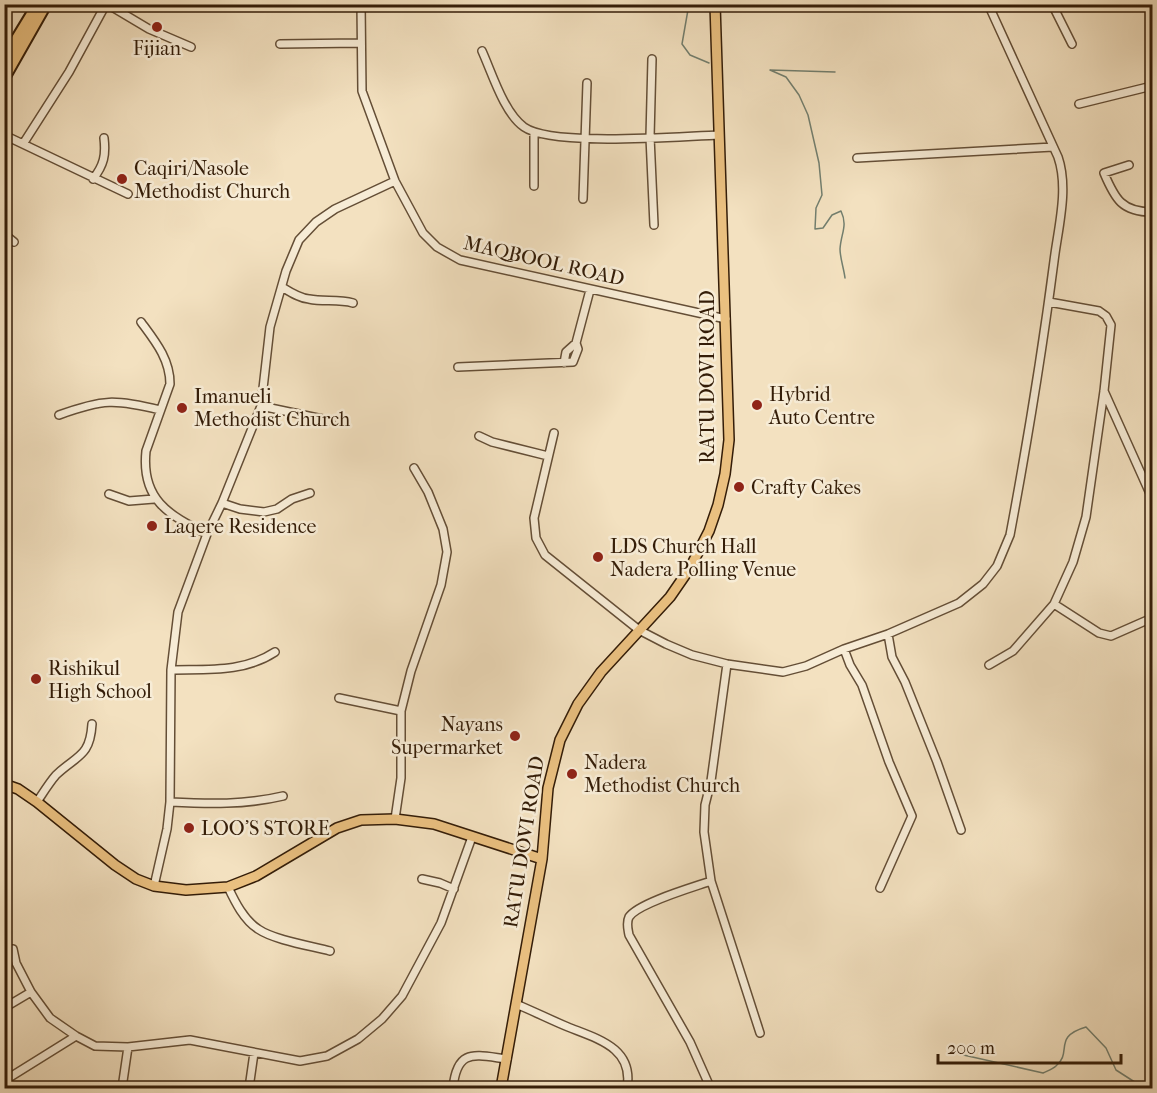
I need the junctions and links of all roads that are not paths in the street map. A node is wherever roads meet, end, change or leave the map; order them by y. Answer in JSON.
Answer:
{"nodes":[{"id":1,"x":38,"y":4,"type":"edge"},
{"id":2,"x":46,"y":4,"type":"edge"},
{"id":3,"x":107,"y":4,"type":"edge"},
{"id":4,"x":361,"y":4,"type":"edge"},
{"id":5,"x":715,"y":4,"type":"edge"},
{"id":6,"x":988,"y":4,"type":"edge"},
{"id":7,"x":1052,"y":4,"type":"edge"},
{"id":8,"x":280,"y":44,"type":"dead end"},
{"id":9,"x":360,"y":44,"type":"junction"},
{"id":10,"x":1072,"y":44,"type":"dead end"},
{"id":11,"x":191,"y":47,"type":"dead end"},
{"id":12,"x":482,"y":51,"type":"dead end"},
{"id":13,"x":652,"y":59,"type":"dead end"},
{"id":14,"x":4,"y":60,"type":"edge"},
{"id":15,"x":4,"y":78,"type":"edge"},
{"id":16,"x":586,"y":82,"type":"dead end"},
{"id":17,"x":1152,"y":86,"type":"edge"},
{"id":18,"x":1079,"y":104,"type":"dead end"},
{"id":19,"x":534,"y":132,"type":"junction"},
{"id":20,"x":5,"y":135,"type":"edge"},
{"id":21,"x":719,"y":135,"type":"junction"},
{"id":22,"x":650,"y":137,"type":"junction"},
{"id":23,"x":104,"y":138,"type":"dead end"},
{"id":24,"x":584,"y":138,"type":"junction"},
{"id":25,"x":23,"y":144,"type":"junction"},
{"id":26,"x":1053,"y":147,"type":"junction"},
{"id":27,"x":857,"y":158,"type":"dead end"},
{"id":28,"x":1129,"y":165,"type":"dead end"},
{"id":29,"x":93,"y":179,"type":"junction"},
{"id":30,"x":395,"y":181,"type":"junction"},
{"id":31,"x":534,"y":186,"type":"dead end"},
{"id":32,"x":128,"y":194,"type":"dead end"},
{"id":33,"x":583,"y":199,"type":"dead end"},
{"id":34,"x":1152,"y":212,"type":"edge"},
{"id":35,"x":654,"y":225,"type":"dead end"},
{"id":36,"x":4,"y":234,"type":"edge"},
{"id":37,"x":14,"y":242,"type":"dead end"},
{"id":38,"x":282,"y":287,"type":"junction"},
{"id":39,"x":590,"y":290,"type":"junction"},
{"id":40,"x":1049,"y":302,"type":"junction"},
{"id":41,"x":353,"y":303,"type":"dead end"},
{"id":42,"x":726,"y":319,"type":"junction"},
{"id":43,"x":141,"y":322,"type":"dead end"},
{"id":44,"x":458,"y":366,"type":"dead end"},
{"id":45,"x":1104,"y":391,"type":"junction"},
{"id":46,"x":261,"y":406,"type":"junction"},
{"id":47,"x":160,"y":410,"type":"junction"},
{"id":48,"x":59,"y":415,"type":"dead end"},
{"id":49,"x":332,"y":421,"type":"dead end"},
{"id":50,"x":554,"y":433,"type":"dead end"},
{"id":51,"x":479,"y":436,"type":"dead end"},
{"id":52,"x":548,"y":456,"type":"junction"},
{"id":53,"x":414,"y":468,"type":"dead end"},
{"id":54,"x":310,"y":493,"type":"dead end"},
{"id":55,"x":109,"y":494,"type":"dead end"},
{"id":56,"x":1152,"y":498,"type":"edge"},
{"id":57,"x":154,"y":499,"type":"junction"},
{"id":58,"x":222,"y":503,"type":"junction"},
{"id":59,"x":207,"y":534,"type":"junction"},
{"id":60,"x":1054,"y":604,"type":"junction"},
{"id":61,"x":1152,"y":618,"type":"edge"},
{"id":62,"x":639,"y":630,"type":"junction"},
{"id":63,"x":888,"y":634,"type":"junction"},
{"id":64,"x":844,"y":649,"type":"junction"},
{"id":65,"x":275,"y":652,"type":"dead end"},
{"id":66,"x":727,"y":664,"type":"junction"},
{"id":67,"x":989,"y":665,"type":"dead end"},
{"id":68,"x":171,"y":670,"type":"junction"},
{"id":69,"x":339,"y":698,"type":"dead end"},
{"id":70,"x":401,"y":711,"type":"junction"},
{"id":71,"x":92,"y":724,"type":"dead end"},
{"id":72,"x":4,"y":784,"type":"edge"},
{"id":73,"x":283,"y":796,"type":"dead end"},
{"id":74,"x":37,"y":802,"type":"junction"},
{"id":75,"x":170,"y":802,"type":"junction"},
{"id":76,"x":395,"y":819,"type":"junction"},
{"id":77,"x":961,"y":830,"type":"dead end"},
{"id":78,"x":472,"y":837,"type":"junction"},
{"id":79,"x":542,"y":860,"type":"junction"},
{"id":80,"x":422,"y":879,"type":"dead end"},
{"id":81,"x":711,"y":881,"type":"junction"},
{"id":82,"x":154,"y":886,"type":"junction"},
{"id":83,"x":228,"y":887,"type":"junction"},
{"id":84,"x":880,"y":888,"type":"dead end"},
{"id":85,"x":454,"y":889,"type":"junction"},
{"id":86,"x":13,"y":949,"type":"dead end"},
{"id":87,"x":330,"y":951,"type":"dead end"},
{"id":88,"x":31,"y":992,"type":"junction"},
{"id":89,"x":516,"y":1004,"type":"junction"},
{"id":90,"x":4,"y":1008,"type":"edge"},
{"id":91,"x":759,"y":1033,"type":"dead end"},
{"id":92,"x":76,"y":1036,"type":"junction"},
{"id":93,"x":128,"y":1047,"type":"junction"},
{"id":94,"x":254,"y":1053,"type":"junction"},
{"id":95,"x":507,"y":1059,"type":"junction"},
{"id":96,"x":7,"y":1079,"type":"dead end"},
{"id":97,"x":710,"y":1087,"type":"edge"},
{"id":98,"x":122,"y":1089,"type":"edge"},
{"id":99,"x":249,"y":1089,"type":"edge"},
{"id":100,"x":453,"y":1089,"type":"edge"},
{"id":101,"x":501,"y":1089,"type":"edge"},
{"id":102,"x":627,"y":1089,"type":"edge"}],
"edges":[{"from":1,"to":14,"type":"highway"},
{"from":2,"to":15,"type":"highway"},
{"from":3,"to":11,"type":"street"},
{"from":3,"to":25,"type":"street"},
{"from":4,"to":9,"type":"street","name":"MAQBOOL ROAD"},
{"from":5,"to":21,"type":"main road","name":"RATU DOVI ROAD"},
{"from":6,"to":26,"type":"street"},
{"from":7,"to":10,"type":"street"},
{"from":8,"to":9,"type":"street"},
{"from":9,"to":30,"type":"street","name":"MAQBOOL ROAD"},
{"from":12,"to":19,"type":"street"},
{"from":13,"to":22,"type":"street"},
{"from":16,"to":24,"type":"street"},
{"from":17,"to":18,"type":"street"},
{"from":19,"to":24,"type":"street"},
{"from":19,"to":31,"type":"street"},
{"from":20,"to":25,"type":"street"},
{"from":21,"to":22,"type":"street"},
{"from":21,"to":42,"type":"main road","name":"RATU DOVI ROAD"},
{"from":22,"to":24,"type":"street"},
{"from":22,"to":35,"type":"street"},
{"from":23,"to":29,"type":"street"},
{"from":24,"to":33,"type":"street"},
{"from":25,"to":29,"type":"street"},
{"from":26,"to":27,"type":"street"},
{"from":26,"to":40,"type":"street"},
{"from":28,"to":34,"type":"street"},
{"from":29,"to":32,"type":"street"},
{"from":30,"to":38,"type":"street"},
{"from":30,"to":39,"type":"street","name":"MAQBOOL ROAD"},
{"from":36,"to":37,"type":"street"},
{"from":38,"to":41,"type":"street"},
{"from":38,"to":46,"type":"street"},
{"from":39,"to":42,"type":"street","name":"MAQBOOL ROAD"},
{"from":39,"to":44,"type":"street"},
{"from":40,"to":45,"type":"street"},
{"from":40,"to":63,"type":"street"},
{"from":42,"to":62,"type":"main road","name":"RATU DOVI ROAD"},
{"from":43,"to":47,"type":"street"},
{"from":45,"to":56,"type":"street"},
{"from":45,"to":60,"type":"street"},
{"from":46,"to":49,"type":"street"},
{"from":46,"to":58,"type":"street"},
{"from":47,"to":48,"type":"street"},
{"from":47,"to":57,"type":"street"},
{"from":50,"to":52,"type":"street"},
{"from":51,"to":52,"type":"street"},
{"from":52,"to":62,"type":"street"},
{"from":53,"to":70,"type":"street"},
{"from":54,"to":58,"type":"street"},
{"from":55,"to":57,"type":"street"},
{"from":57,"to":59,"type":"street"},
{"from":58,"to":59,"type":"street"},
{"from":59,"to":68,"type":"street"},
{"from":60,"to":61,"type":"street"},
{"from":60,"to":67,"type":"street"},
{"from":62,"to":66,"type":"street"},
{"from":62,"to":79,"type":"main road","name":"RATU DOVI ROAD"},
{"from":63,"to":64,"type":"street"},
{"from":63,"to":77,"type":"street"},
{"from":64,"to":66,"type":"street"},
{"from":64,"to":84,"type":"street"},
{"from":65,"to":68,"type":"street"},
{"from":66,"to":81,"type":"street"},
{"from":68,"to":75,"type":"street"},
{"from":69,"to":70,"type":"street"},
{"from":70,"to":76,"type":"street"},
{"from":71,"to":74,"type":"street"},
{"from":72,"to":74,"type":"main road"},
{"from":73,"to":75,"type":"street"},
{"from":74,"to":82,"type":"main road"},
{"from":75,"to":82,"type":"street"},
{"from":76,"to":78,"type":"main road"},
{"from":76,"to":83,"type":"main road"},
{"from":78,"to":79,"type":"main road"},
{"from":78,"to":85,"type":"street"},
{"from":79,"to":89,"type":"main road","name":"RATU DOVI ROAD"},
{"from":80,"to":85,"type":"street"},
{"from":81,"to":91,"type":"street"},
{"from":81,"to":97,"type":"street"},
{"from":82,"to":83,"type":"main road"},
{"from":83,"to":87,"type":"street"},
{"from":85,"to":94,"type":"street"},
{"from":86,"to":88,"type":"street"},
{"from":88,"to":90,"type":"street"},
{"from":88,"to":92,"type":"street"},
{"from":89,"to":95,"type":"main road","name":"RATU DOVI ROAD"},
{"from":89,"to":102,"type":"street"},
{"from":92,"to":93,"type":"street"},
{"from":92,"to":96,"type":"street"},
{"from":93,"to":94,"type":"street"},
{"from":93,"to":98,"type":"street"},
{"from":94,"to":99,"type":"street"},
{"from":95,"to":100,"type":"street"},
{"from":95,"to":101,"type":"main road","name":"RATU DOVI ROAD"}]}
